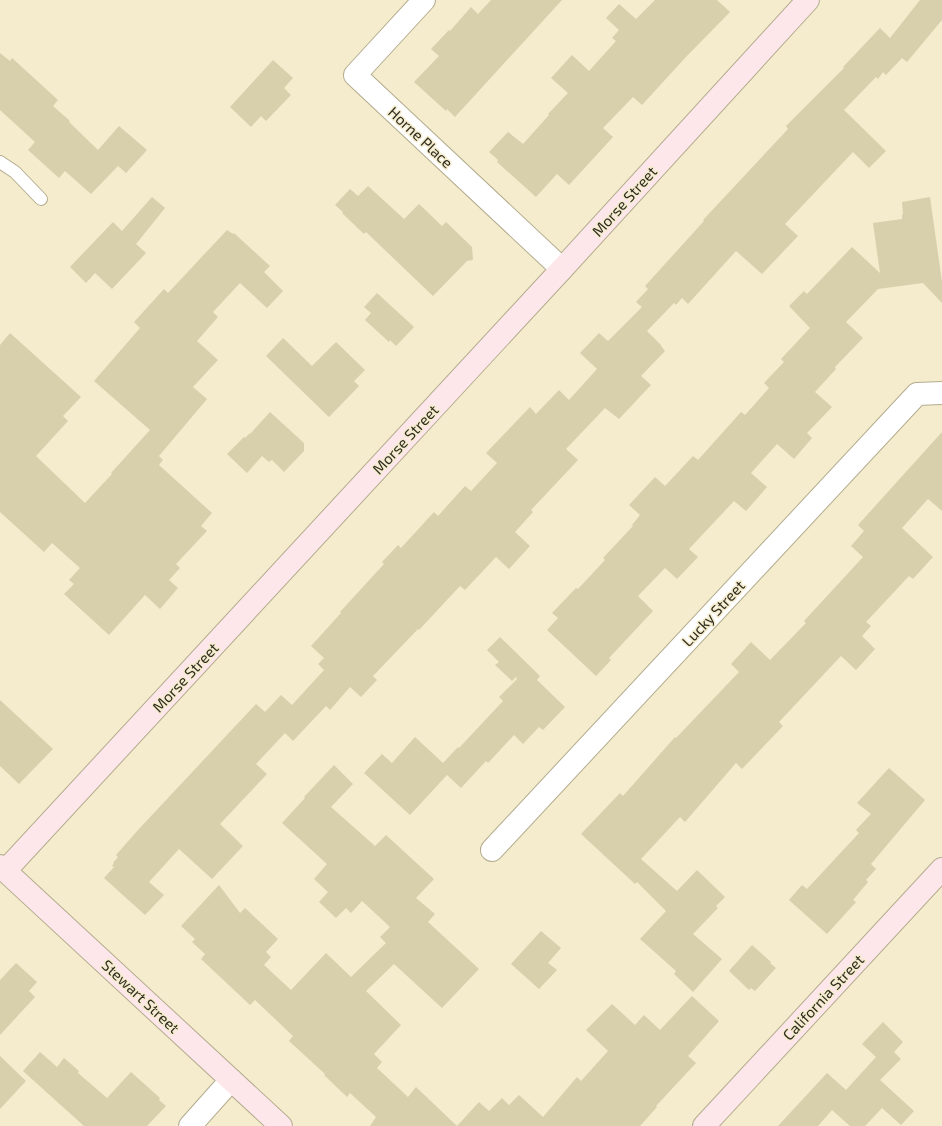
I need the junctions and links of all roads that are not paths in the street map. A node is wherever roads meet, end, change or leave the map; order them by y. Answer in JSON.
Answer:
{"nodes":[{"id":1,"x":424,"y":0,"type":"edge"},
{"id":2,"x":808,"y":0,"type":"edge"},
{"id":3,"x":0,"y":162,"type":"edge"},
{"id":4,"x":41,"y":199,"type":"dead end"},
{"id":5,"x":562,"y":270,"type":"junction"},
{"id":6,"x":942,"y":392,"type":"edge"},
{"id":7,"x":492,"y":850,"type":"dead end"},
{"id":8,"x":942,"y":869,"type":"edge"},
{"id":9,"x":2,"y":871,"type":"edge"},
{"id":10,"x":231,"y":1080,"type":"junction"},
{"id":11,"x":190,"y":1126,"type":"edge"},
{"id":12,"x":281,"y":1126,"type":"edge"},
{"id":13,"x":704,"y":1126,"type":"edge"}],
"edges":[{"from":1,"to":5,"type":"street","name":"Horne Place"},
{"from":2,"to":5,"type":"street","name":"Morse Street"},
{"from":3,"to":4,"type":"lane"},
{"from":5,"to":9,"type":"street","name":"Morse Street"},
{"from":6,"to":7,"type":"street","name":"Lucky Street"},
{"from":8,"to":13,"type":"street","name":"California Street"},
{"from":9,"to":10,"type":"street","name":"Stewart Street"},
{"from":10,"to":11,"type":"street"},
{"from":10,"to":12,"type":"street","name":"Stewart Street"}]}
